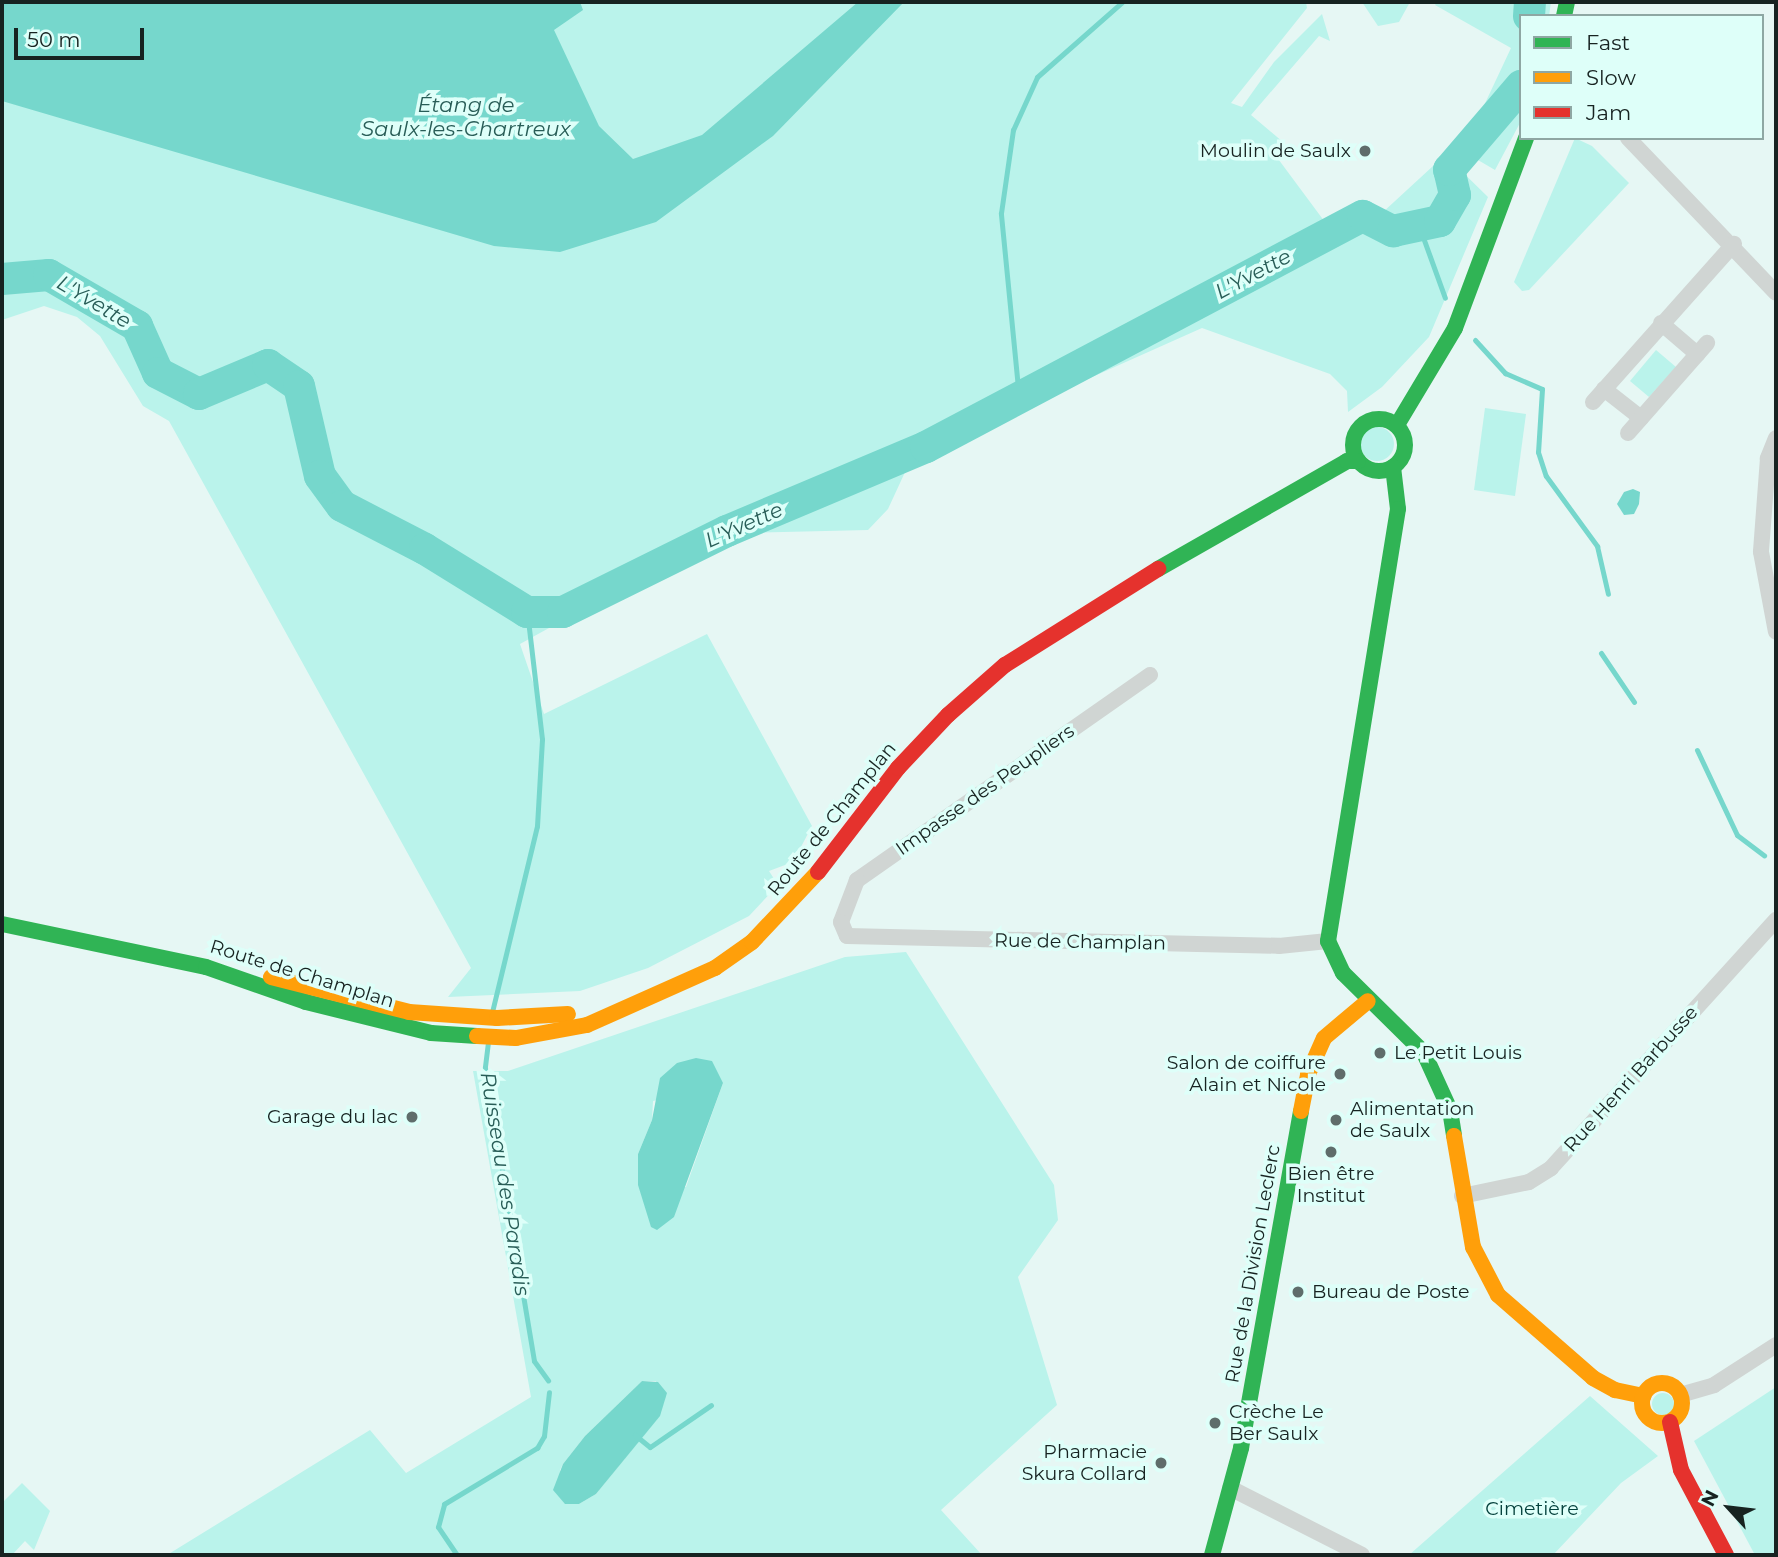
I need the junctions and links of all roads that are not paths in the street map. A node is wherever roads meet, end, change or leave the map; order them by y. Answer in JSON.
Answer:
{"nodes":[{"id":1,"x":1524,"y":140,"type":"edge"},
{"id":2,"x":1630,"y":140,"type":"edge"},
{"id":3,"x":1734,"y":244,"type":"junction"},
{"id":4,"x":1776,"y":293,"type":"edge"},
{"id":5,"x":1661,"y":323,"type":"junction"},
{"id":6,"x":1604,"y":388,"type":"junction"},
{"id":7,"x":1593,"y":402,"type":"dead end"},
{"id":8,"x":1641,"y":418,"type":"junction"},
{"id":9,"x":1397,"y":425,"type":"junction"},
{"id":10,"x":1629,"y":433,"type":"dead end"},
{"id":11,"x":1776,"y":438,"type":"edge"},
{"id":12,"x":1358,"y":461,"type":"junction"},
{"id":13,"x":1393,"y":467,"type":"junction"},
{"id":14,"x":1776,"y":632,"type":"edge"},
{"id":15,"x":1150,"y":675,"type":"dead end"},
{"id":16,"x":1776,"y":920,"type":"edge"},
{"id":17,"x":841,"y":922,"type":"joint"},
{"id":18,"x":2,"y":924,"type":"edge"},
{"id":19,"x":1328,"y":941,"type":"junction"},
{"id":20,"x":206,"y":967,"type":"junction"},
{"id":21,"x":669,"y":990,"type":"junction"},
{"id":22,"x":1368,"y":1001,"type":"junction"},
{"id":23,"x":1462,"y":1196,"type":"junction"},
{"id":24,"x":1776,"y":1345,"type":"edge"},
{"id":25,"x":1680,"y":1395,"type":"junction"},
{"id":26,"x":1643,"y":1396,"type":"junction"},
{"id":27,"x":1670,"y":1422,"type":"junction"},
{"id":28,"x":1230,"y":1488,"type":"junction"},
{"id":29,"x":1212,"y":1555,"type":"edge"},
{"id":30,"x":1362,"y":1555,"type":"edge"},
{"id":31,"x":1726,"y":1555,"type":"edge"}],
"edges":[{"from":1,"to":9,"type":"main road"},
{"from":2,"to":3,"type":"street"},
{"from":3,"to":4,"type":"street"},
{"from":3,"to":5,"type":"street"},
{"from":5,"to":6,"type":"street"},
{"from":5,"to":8,"type":"street"},
{"from":6,"to":7,"type":"street"},
{"from":6,"to":8,"type":"street"},
{"from":8,"to":10,"type":"street"},
{"from":9,"to":12,"type":"main road"},
{"from":9,"to":13,"type":"main road"},
{"from":11,"to":14,"type":"street"},
{"from":12,"to":13,"type":"main road"},
{"from":12,"to":21,"type":"main road","name":"Route de Champlan"},
{"from":13,"to":19,"type":"main road"},
{"from":15,"to":17,"type":"street","name":"Impasse des Peupliers"},
{"from":16,"to":23,"type":"street","name":"Rue Henri Barbusse"},
{"from":17,"to":19,"type":"street","name":"Rue de Champlan"},
{"from":18,"to":20,"type":"main road","name":"Route de Champlan"},
{"from":19,"to":22,"type":"main road"},
{"from":20,"to":21,"type":"main road"},
{"from":20,"to":21,"type":"main road","name":"Route de Champlan"},
{"from":22,"to":23,"type":"main road"},
{"from":22,"to":28,"type":"main road","name":"Rue de la Division Leclerc"},
{"from":23,"to":26,"type":"main road"},
{"from":24,"to":25,"type":"street"},
{"from":25,"to":26,"type":"main road"},
{"from":25,"to":27,"type":"main road"},
{"from":26,"to":27,"type":"main road"},
{"from":27,"to":31,"type":"main road"},
{"from":28,"to":29,"type":"main road","name":"Rue de la Division Leclerc"},
{"from":28,"to":30,"type":"street"}]}
